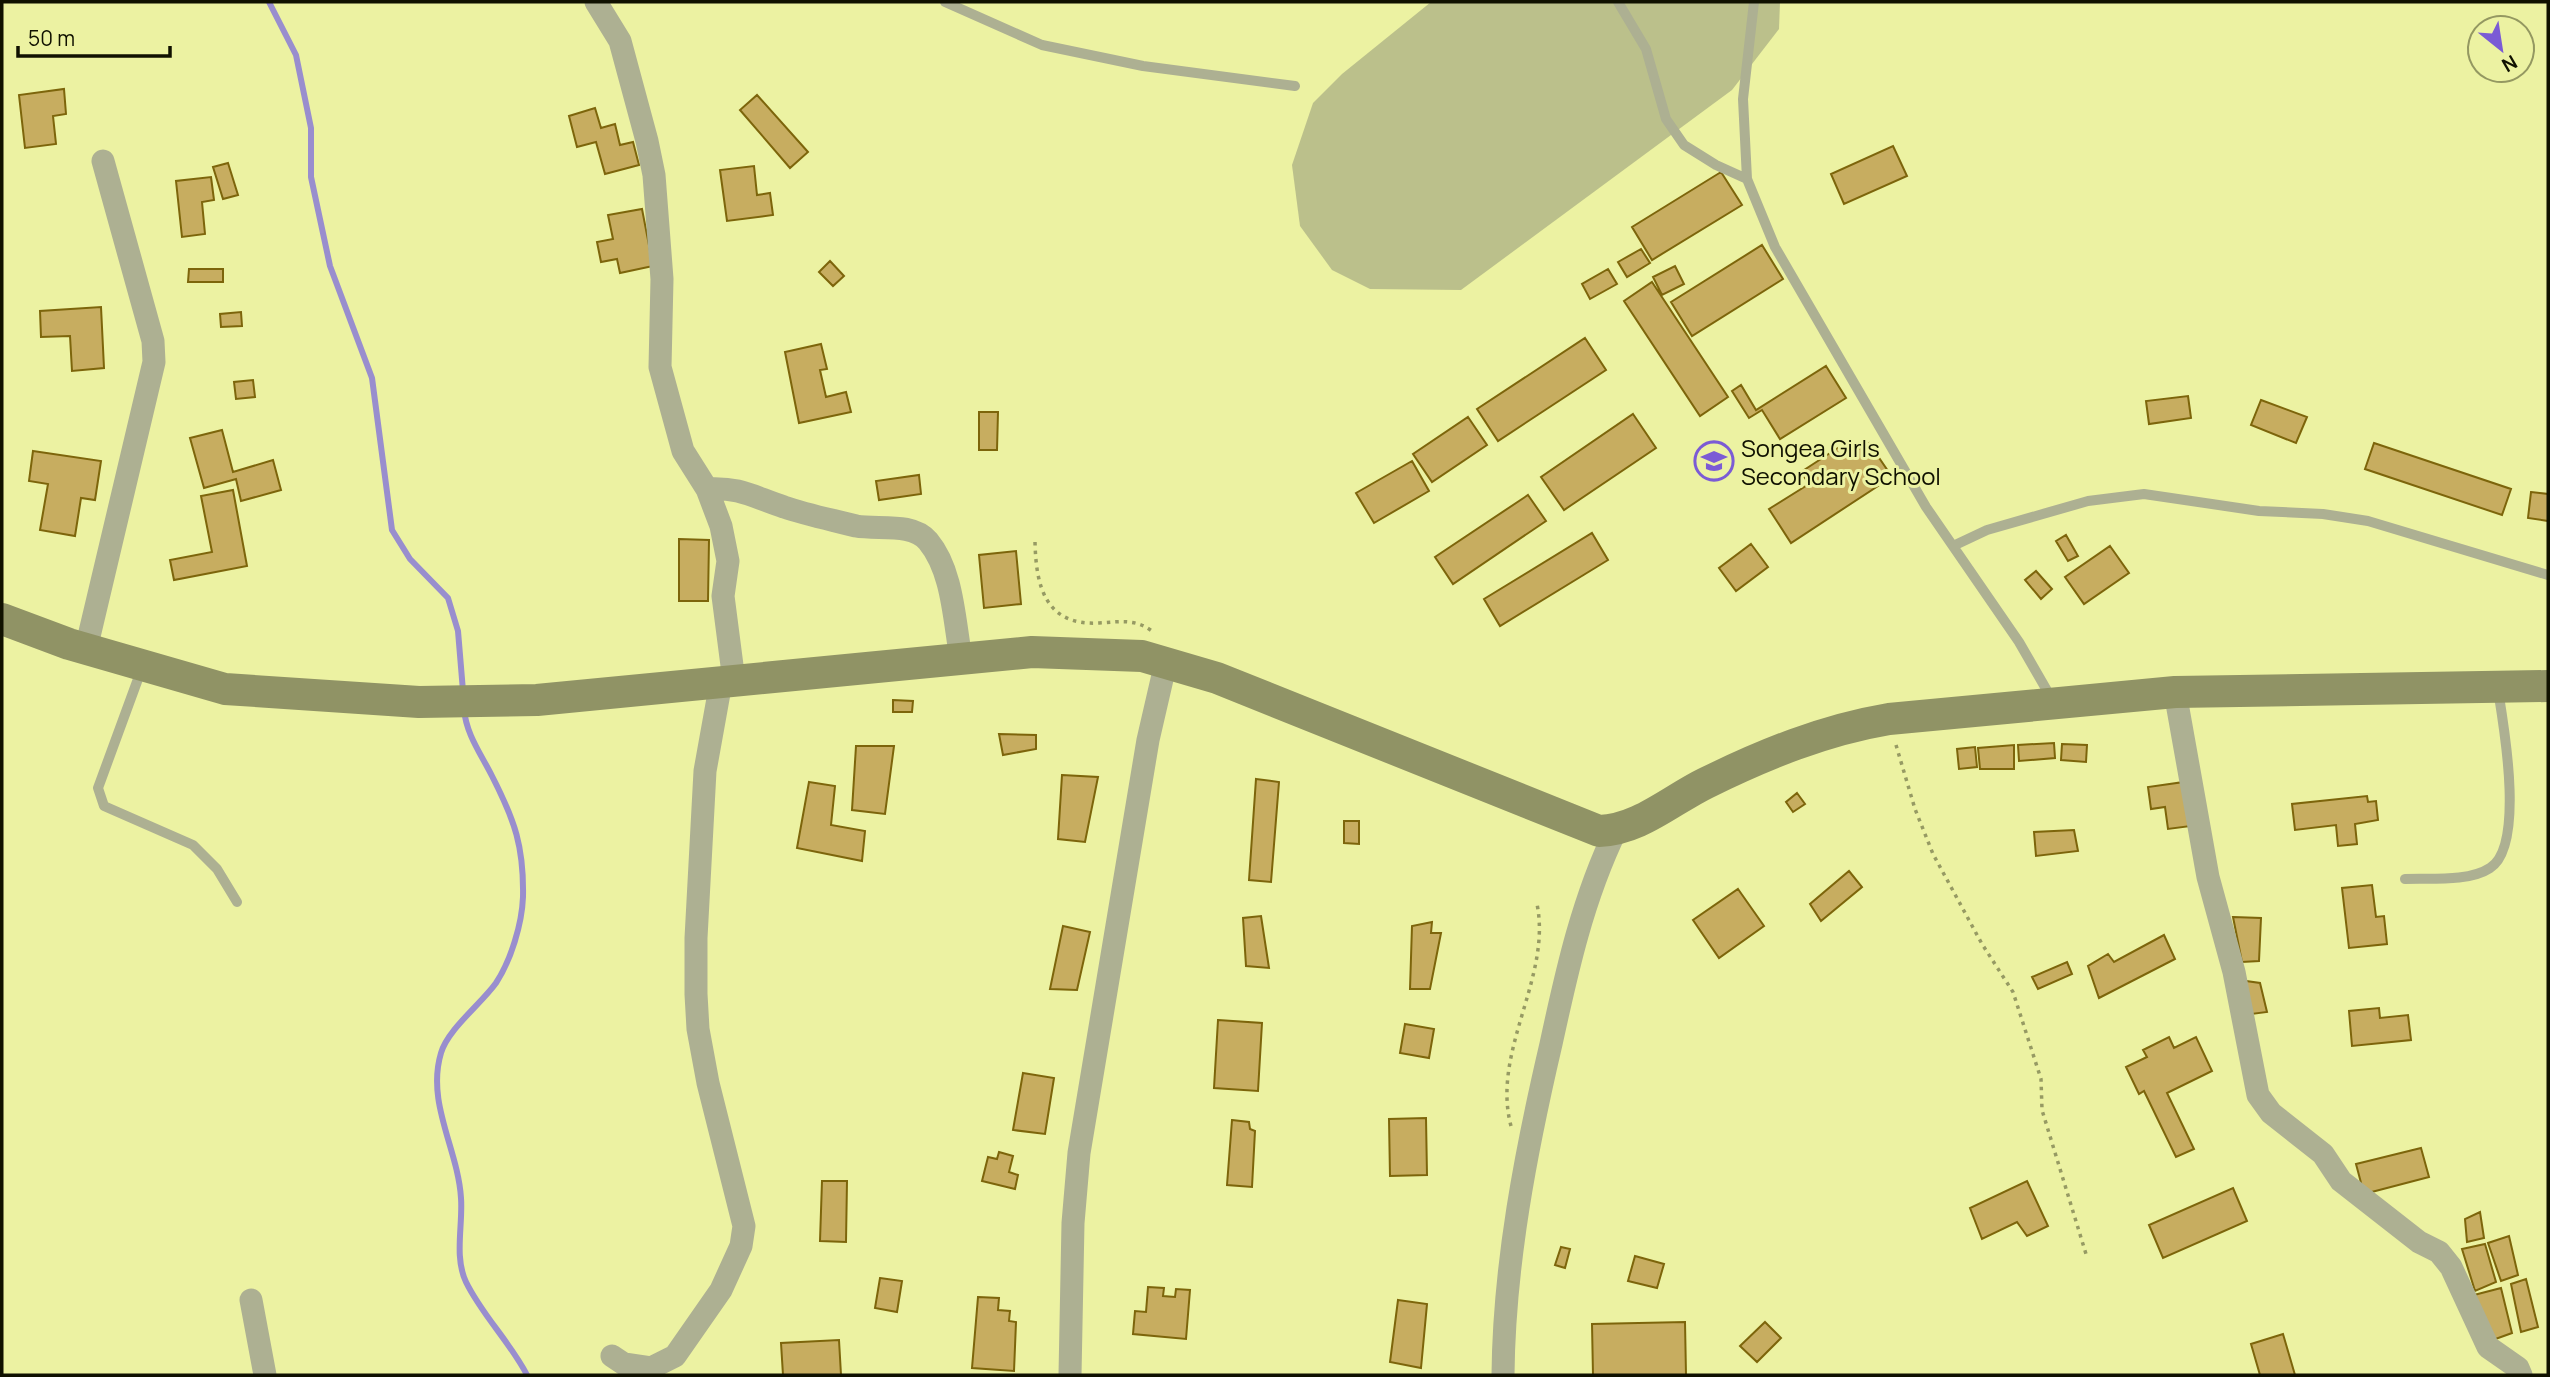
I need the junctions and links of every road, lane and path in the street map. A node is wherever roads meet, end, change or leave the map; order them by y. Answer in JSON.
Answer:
{"nodes":[{"id":1,"x":596,"y":2,"type":"edge"},
{"id":2,"x":944,"y":2,"type":"edge"},
{"id":3,"x":1618,"y":2,"type":"edge"},
{"id":4,"x":1754,"y":2,"type":"edge"},
{"id":5,"x":1295,"y":86,"type":"dead end"},
{"id":6,"x":103,"y":161,"type":"dead end"},
{"id":7,"x":1746,"y":179,"type":"junction"},
{"id":8,"x":707,"y":489,"type":"junction"},
{"id":9,"x":748,"y":492,"type":"junction"},
{"id":10,"x":721,"y":526,"type":"junction"},
{"id":11,"x":1035,"y":542,"type":"dead end"},
{"id":12,"x":1953,"y":546,"type":"junction"},
{"id":13,"x":2548,"y":575,"type":"edge"},
{"id":14,"x":2,"y":620,"type":"edge"},
{"id":15,"x":86,"y":649,"type":"junction"},
{"id":16,"x":961,"y":658,"type":"junction"},
{"id":17,"x":1165,"y":661,"type":"junction"},
{"id":18,"x":143,"y":666,"type":"junction"},
{"id":19,"x":728,"y":682,"type":"junction"},
{"id":20,"x":2498,"y":687,"type":"junction"},
{"id":21,"x":2548,"y":687,"type":"edge"},
{"id":22,"x":2175,"y":692,"type":"junction"},
{"id":23,"x":2053,"y":701,"type":"junction"},
{"id":24,"x":1889,"y":719,"type":"junction"},
{"id":25,"x":1616,"y":830,"type":"junction"},
{"id":26,"x":2405,"y":879,"type":"dead end"},
{"id":27,"x":237,"y":902,"type":"dead end"},
{"id":28,"x":1537,"y":904,"type":"dead end"},
{"id":29,"x":1525,"y":1168,"type":"junction"},
{"id":30,"x":2086,"y":1254,"type":"dead end"},
{"id":31,"x":251,"y":1300,"type":"dead end"},
{"id":32,"x":612,"y":1356,"type":"dead end"},
{"id":33,"x":2519,"y":1372,"type":"edge"},
{"id":34,"x":265,"y":1375,"type":"edge"},
{"id":35,"x":1070,"y":1375,"type":"edge"},
{"id":36,"x":1503,"y":1375,"type":"edge"}],
"edges":[{"from":1,"to":8,"type":"street"},
{"from":2,"to":5,"type":"lane"},
{"from":3,"to":7,"type":"lane"},
{"from":4,"to":7,"type":"lane"},
{"from":6,"to":15,"type":"street"},
{"from":7,"to":12,"type":"lane"},
{"from":8,"to":9,"type":"street"},
{"from":8,"to":10,"type":"street"},
{"from":9,"to":10,"type":"street"},
{"from":9,"to":16,"type":"street"},
{"from":10,"to":19,"type":"street"},
{"from":11,"to":17,"type":"path"},
{"from":12,"to":13,"type":"lane"},
{"from":12,"to":23,"type":"lane"},
{"from":14,"to":15,"type":"street"},
{"from":15,"to":18,"type":"street"},
{"from":16,"to":17,"type":"street"},
{"from":16,"to":19,"type":"street"},
{"from":17,"to":25,"type":"street"},
{"from":17,"to":35,"type":"street"},
{"from":18,"to":19,"type":"street"},
{"from":18,"to":27,"type":"lane"},
{"from":19,"to":32,"type":"street"},
{"from":20,"to":21,"type":"street"},
{"from":20,"to":22,"type":"street"},
{"from":20,"to":26,"type":"lane"},
{"from":22,"to":23,"type":"street"},
{"from":22,"to":33,"type":"street"},
{"from":23,"to":24,"type":"street"},
{"from":24,"to":25,"type":"street"},
{"from":24,"to":30,"type":"path"},
{"from":25,"to":29,"type":"street"},
{"from":28,"to":29,"type":"path"},
{"from":29,"to":36,"type":"street"},
{"from":31,"to":34,"type":"street"}]}
